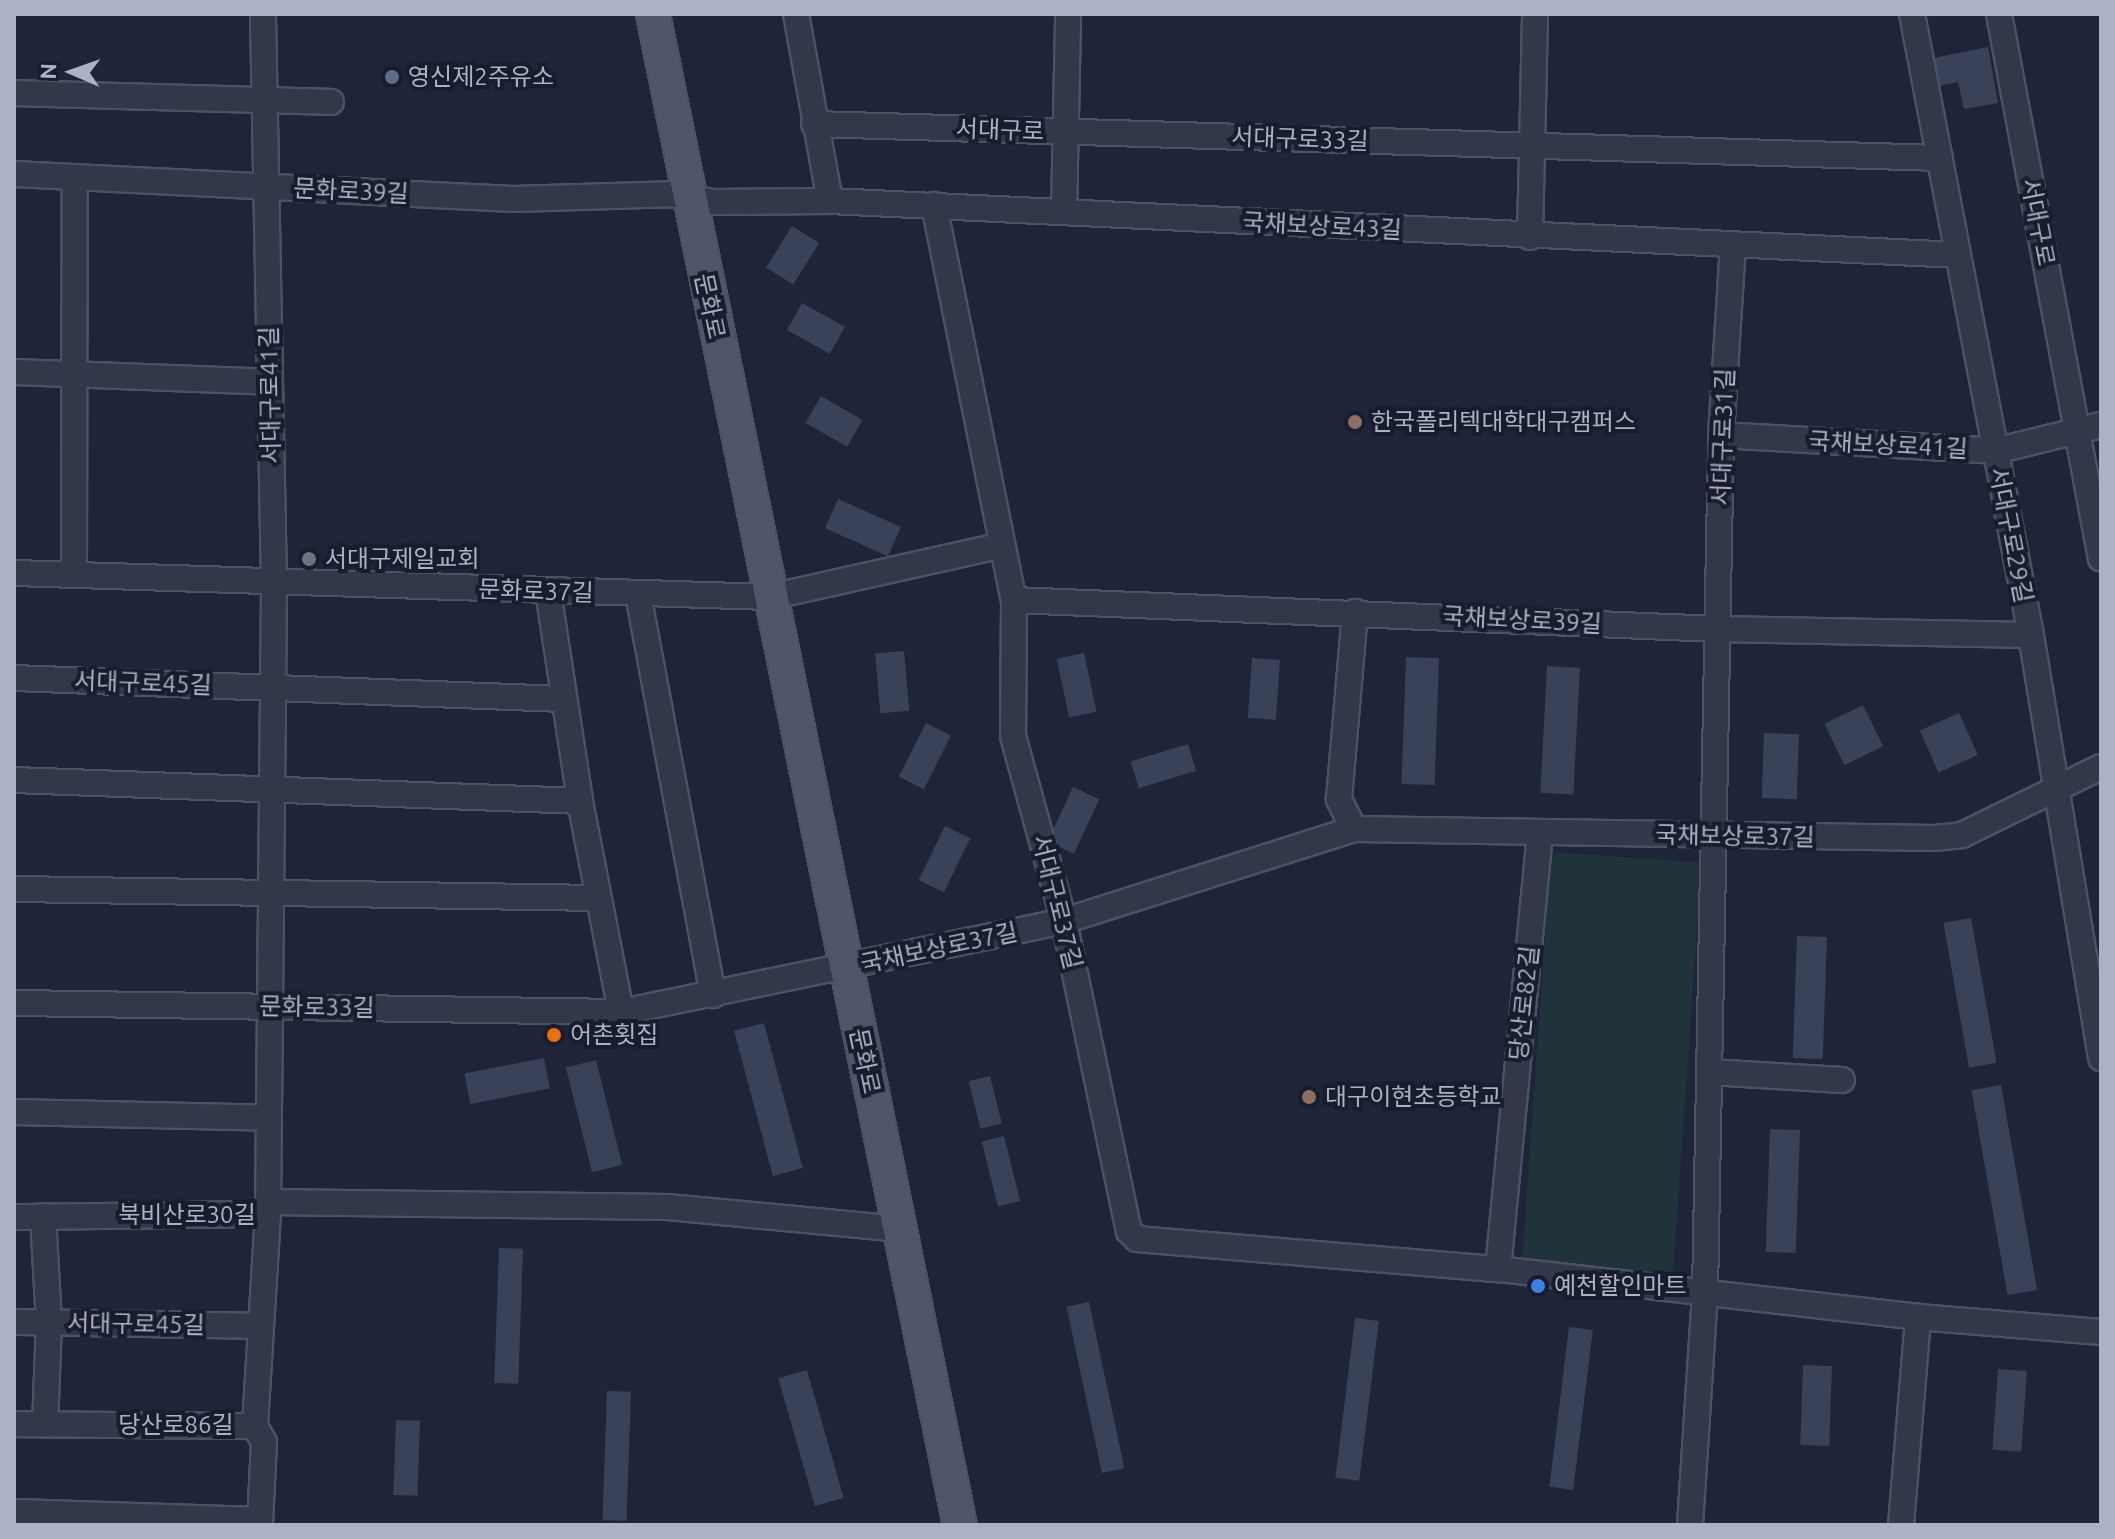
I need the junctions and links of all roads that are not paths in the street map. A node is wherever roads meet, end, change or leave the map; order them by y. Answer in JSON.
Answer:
{"nodes":[{"id":1,"x":263,"y":14,"type":"edge"},
{"id":2,"x":653,"y":14,"type":"edge"},
{"id":3,"x":796,"y":14,"type":"edge"},
{"id":4,"x":1068,"y":14,"type":"edge"},
{"id":5,"x":1535,"y":14,"type":"edge"},
{"id":6,"x":1912,"y":14,"type":"edge"},
{"id":7,"x":1999,"y":14,"type":"edge"},
{"id":8,"x":14,"y":93,"type":"edge"},
{"id":9,"x":265,"y":100,"type":"junction"},
{"id":10,"x":331,"y":102,"type":"dead end"},
{"id":11,"x":814,"y":124,"type":"junction"},
{"id":12,"x":1068,"y":132,"type":"junction"},
{"id":13,"x":1532,"y":146,"type":"junction"},
{"id":14,"x":1939,"y":158,"type":"junction"},
{"id":15,"x":14,"y":174,"type":"edge"},
{"id":16,"x":75,"y":177,"type":"junction"},
{"id":17,"x":265,"y":188,"type":"junction"},
{"id":18,"x":687,"y":197,"type":"junction"},
{"id":19,"x":830,"y":201,"type":"junction"},
{"id":20,"x":934,"y":205,"type":"junction"},
{"id":21,"x":1064,"y":212,"type":"junction"},
{"id":22,"x":1530,"y":237,"type":"junction"},
{"id":23,"x":1733,"y":246,"type":"junction"},
{"id":24,"x":1957,"y":255,"type":"junction"},
{"id":25,"x":14,"y":372,"type":"edge"},
{"id":26,"x":75,"y":374,"type":"junction"},
{"id":27,"x":270,"y":382,"type":"junction"},
{"id":28,"x":2101,"y":425,"type":"edge"},
{"id":29,"x":2077,"y":431,"type":"junction"},
{"id":30,"x":1721,"y":435,"type":"junction"},
{"id":31,"x":1995,"y":451,"type":"junction"},
{"id":32,"x":1002,"y":545,"type":"junction"},
{"id":33,"x":2101,"y":559,"type":"edge"},
{"id":34,"x":14,"y":573,"type":"edge"},
{"id":35,"x":74,"y":575,"type":"junction"},
{"id":36,"x":274,"y":584,"type":"junction"},
{"id":37,"x":548,"y":591,"type":"junction"},
{"id":38,"x":638,"y":594,"type":"junction"},
{"id":39,"x":770,"y":597,"type":"junction"},
{"id":40,"x":1014,"y":600,"type":"junction"},
{"id":41,"x":1355,"y":612,"type":"junction"},
{"id":42,"x":1718,"y":629,"type":"junction"},
{"id":43,"x":2031,"y":635,"type":"junction"},
{"id":44,"x":14,"y":678,"type":"edge"},
{"id":45,"x":273,"y":689,"type":"junction"},
{"id":46,"x":564,"y":699,"type":"junction"},
{"id":47,"x":2101,"y":767,"type":"edge"},
{"id":48,"x":14,"y":780,"type":"edge"},
{"id":49,"x":2056,"y":790,"type":"junction"},
{"id":50,"x":272,"y":791,"type":"junction"},
{"id":51,"x":580,"y":801,"type":"junction"},
{"id":52,"x":1354,"y":829,"type":"junction"},
{"id":53,"x":1540,"y":833,"type":"junction"},
{"id":54,"x":1715,"y":836,"type":"junction"},
{"id":55,"x":14,"y":889,"type":"edge"},
{"id":56,"x":271,"y":893,"type":"junction"},
{"id":57,"x":598,"y":898,"type":"junction"},
{"id":58,"x":1064,"y":921,"type":"junction"},
{"id":59,"x":846,"y":969,"type":"junction"},
{"id":60,"x":713,"y":995,"type":"junction"},
{"id":61,"x":14,"y":1003,"type":"edge"},
{"id":62,"x":268,"y":1006,"type":"junction"},
{"id":63,"x":621,"y":1012,"type":"junction"},
{"id":64,"x":2101,"y":1058,"type":"edge"},
{"id":65,"x":1710,"y":1072,"type":"junction"},
{"id":66,"x":1842,"y":1080,"type":"dead end"},
{"id":67,"x":14,"y":1112,"type":"edge"},
{"id":68,"x":269,"y":1118,"type":"junction"},
{"id":69,"x":268,"y":1208,"type":"junction"},
{"id":70,"x":43,"y":1216,"type":"junction"},
{"id":71,"x":14,"y":1217,"type":"edge"},
{"id":72,"x":899,"y":1229,"type":"junction"},
{"id":73,"x":1498,"y":1269,"type":"junction"},
{"id":74,"x":1705,"y":1293,"type":"junction"},
{"id":75,"x":1918,"y":1317,"type":"junction"},
{"id":76,"x":14,"y":1322,"type":"edge"},
{"id":77,"x":49,"y":1322,"type":"junction"},
{"id":78,"x":258,"y":1326,"type":"junction"},
{"id":79,"x":2101,"y":1332,"type":"edge"},
{"id":80,"x":14,"y":1424,"type":"edge"},
{"id":81,"x":45,"y":1424,"type":"junction"},
{"id":82,"x":255,"y":1426,"type":"junction"},
{"id":83,"x":14,"y":1512,"type":"edge"},
{"id":84,"x":260,"y":1523,"type":"edge"},
{"id":85,"x":960,"y":1525,"type":"edge"},
{"id":86,"x":1690,"y":1525,"type":"edge"},
{"id":87,"x":1901,"y":1525,"type":"edge"}],
"edges":[{"from":1,"to":9,"type":"street","name":"서대구로41길"},
{"from":2,"to":18,"type":"main road","name":"문화로"},
{"from":3,"to":11,"type":"street"},
{"from":4,"to":12,"type":"street","name":"서대구로"},
{"from":5,"to":13,"type":"street"},
{"from":6,"to":14,"type":"street","name":"서대구로29길"},
{"from":7,"to":29,"type":"street","name":"서대구로"},
{"from":8,"to":9,"type":"street"},
{"from":9,"to":10,"type":"street"},
{"from":9,"to":17,"type":"street","name":"서대구로41길"},
{"from":11,"to":12,"type":"street","name":"서대구로"},
{"from":11,"to":19,"type":"street"},
{"from":12,"to":13,"type":"street","name":"서대구로33길"},
{"from":12,"to":21,"type":"street"},
{"from":13,"to":14,"type":"street","name":"서대구로33길"},
{"from":13,"to":22,"type":"street"},
{"from":14,"to":24,"type":"street","name":"서대구로29길"},
{"from":15,"to":16,"type":"street","name":"문화로39길"},
{"from":16,"to":17,"type":"street","name":"문화로39길"},
{"from":16,"to":26,"type":"street"},
{"from":17,"to":18,"type":"street","name":"문화로39길"},
{"from":17,"to":27,"type":"street","name":"서대구로41길"},
{"from":18,"to":19,"type":"street","name":"국채보상로43길"},
{"from":18,"to":39,"type":"main road","name":"문화로"},
{"from":19,"to":20,"type":"street","name":"국채보상로43길"},
{"from":20,"to":21,"type":"street","name":"국채보상로43길"},
{"from":20,"to":32,"type":"street","name":"서대구로37길"},
{"from":21,"to":22,"type":"street","name":"국채보상로43길"},
{"from":22,"to":23,"type":"street","name":"국채보상로43길"},
{"from":23,"to":24,"type":"street","name":"국채보상로43길"},
{"from":23,"to":30,"type":"street","name":"서대구로31길"},
{"from":24,"to":31,"type":"street","name":"서대구로29길"},
{"from":25,"to":26,"type":"street"},
{"from":26,"to":27,"type":"street"},
{"from":26,"to":35,"type":"street"},
{"from":27,"to":36,"type":"street","name":"서대구로41길"},
{"from":28,"to":29,"type":"street","name":"국채보상로41길"},
{"from":29,"to":31,"type":"street","name":"국채보상로41길"},
{"from":29,"to":33,"type":"street"},
{"from":30,"to":31,"type":"street","name":"국채보상로41길"},
{"from":30,"to":42,"type":"street","name":"서대구로31길"},
{"from":31,"to":43,"type":"street","name":"서대구로29길"},
{"from":32,"to":39,"type":"street"},
{"from":32,"to":40,"type":"street","name":"서대구로37길"},
{"from":34,"to":35,"type":"street","name":"문화로37길"},
{"from":35,"to":36,"type":"street","name":"문화로37길"},
{"from":36,"to":37,"type":"street","name":"문화로37길"},
{"from":36,"to":45,"type":"street","name":"서대구로41길"},
{"from":37,"to":38,"type":"street","name":"문화로37길"},
{"from":37,"to":46,"type":"street"},
{"from":38,"to":39,"type":"street","name":"문화로37길"},
{"from":38,"to":60,"type":"street"},
{"from":39,"to":59,"type":"main road","name":"문화로"},
{"from":40,"to":41,"type":"street","name":"국채보상로39길"},
{"from":40,"to":58,"type":"street","name":"서대구로37길"},
{"from":41,"to":42,"type":"street","name":"국채보상로39길"},
{"from":41,"to":52,"type":"street"},
{"from":42,"to":43,"type":"street","name":"국채보상로39길"},
{"from":42,"to":54,"type":"street","name":"서대구로31길"},
{"from":43,"to":49,"type":"street","name":"서대구로29길"},
{"from":44,"to":45,"type":"street","name":"서대구로45길"},
{"from":45,"to":46,"type":"street"},
{"from":45,"to":50,"type":"street","name":"서대구로41길"},
{"from":46,"to":51,"type":"street"},
{"from":47,"to":49,"type":"street","name":"국채보상로37길"},
{"from":48,"to":50,"type":"street"},
{"from":49,"to":54,"type":"street","name":"국채보상로37길"},
{"from":49,"to":64,"type":"street","name":"서대구로29길"},
{"from":50,"to":51,"type":"street"},
{"from":50,"to":56,"type":"street","name":"서대구로41길"},
{"from":51,"to":57,"type":"street"},
{"from":52,"to":53,"type":"street","name":"국채보상로37길"},
{"from":52,"to":58,"type":"street","name":"국채보상로37길"},
{"from":53,"to":54,"type":"street","name":"국채보상로37길"},
{"from":53,"to":73,"type":"street","name":"당산로82길"},
{"from":54,"to":65,"type":"street","name":"서대구로31길"},
{"from":55,"to":56,"type":"street"},
{"from":56,"to":57,"type":"street"},
{"from":56,"to":62,"type":"street","name":"서대구로41길"},
{"from":57,"to":63,"type":"street"},
{"from":58,"to":59,"type":"street","name":"국채보상로37길"},
{"from":58,"to":73,"type":"street","name":"서대구로37길"},
{"from":59,"to":60,"type":"street","name":"문화로33길"},
{"from":59,"to":72,"type":"main road","name":"문화로"},
{"from":60,"to":63,"type":"street","name":"문화로33길"},
{"from":61,"to":62,"type":"street","name":"문화로33길"},
{"from":62,"to":63,"type":"street","name":"문화로33길"},
{"from":62,"to":68,"type":"street","name":"서대구로41길"},
{"from":65,"to":66,"type":"street"},
{"from":65,"to":74,"type":"street","name":"서대구로31길"},
{"from":67,"to":68,"type":"street"},
{"from":68,"to":69,"type":"street","name":"서대구로41길"},
{"from":69,"to":70,"type":"street","name":"북비산로30길"},
{"from":69,"to":72,"type":"street"},
{"from":69,"to":78,"type":"street","name":"북비산로30길"},
{"from":70,"to":71,"type":"street","name":"북비산로30길"},
{"from":70,"to":77,"type":"street"},
{"from":72,"to":85,"type":"main road","name":"문화로"},
{"from":73,"to":74,"type":"street","name":"서대구로37길"},
{"from":74,"to":75,"type":"street","name":"서대구로37길"},
{"from":74,"to":86,"type":"street","name":"서대구로31길"},
{"from":75,"to":79,"type":"street","name":"서대구로37길"},
{"from":75,"to":87,"type":"street"},
{"from":76,"to":77,"type":"street","name":"서대구로45길"},
{"from":77,"to":78,"type":"street","name":"서대구로45길"},
{"from":77,"to":81,"type":"street"},
{"from":78,"to":82,"type":"street","name":"당산로86길"},
{"from":80,"to":81,"type":"street","name":"당산로86길"},
{"from":81,"to":82,"type":"street","name":"당산로86길"},
{"from":82,"to":84,"type":"street"},
{"from":83,"to":84,"type":"street"}]}
